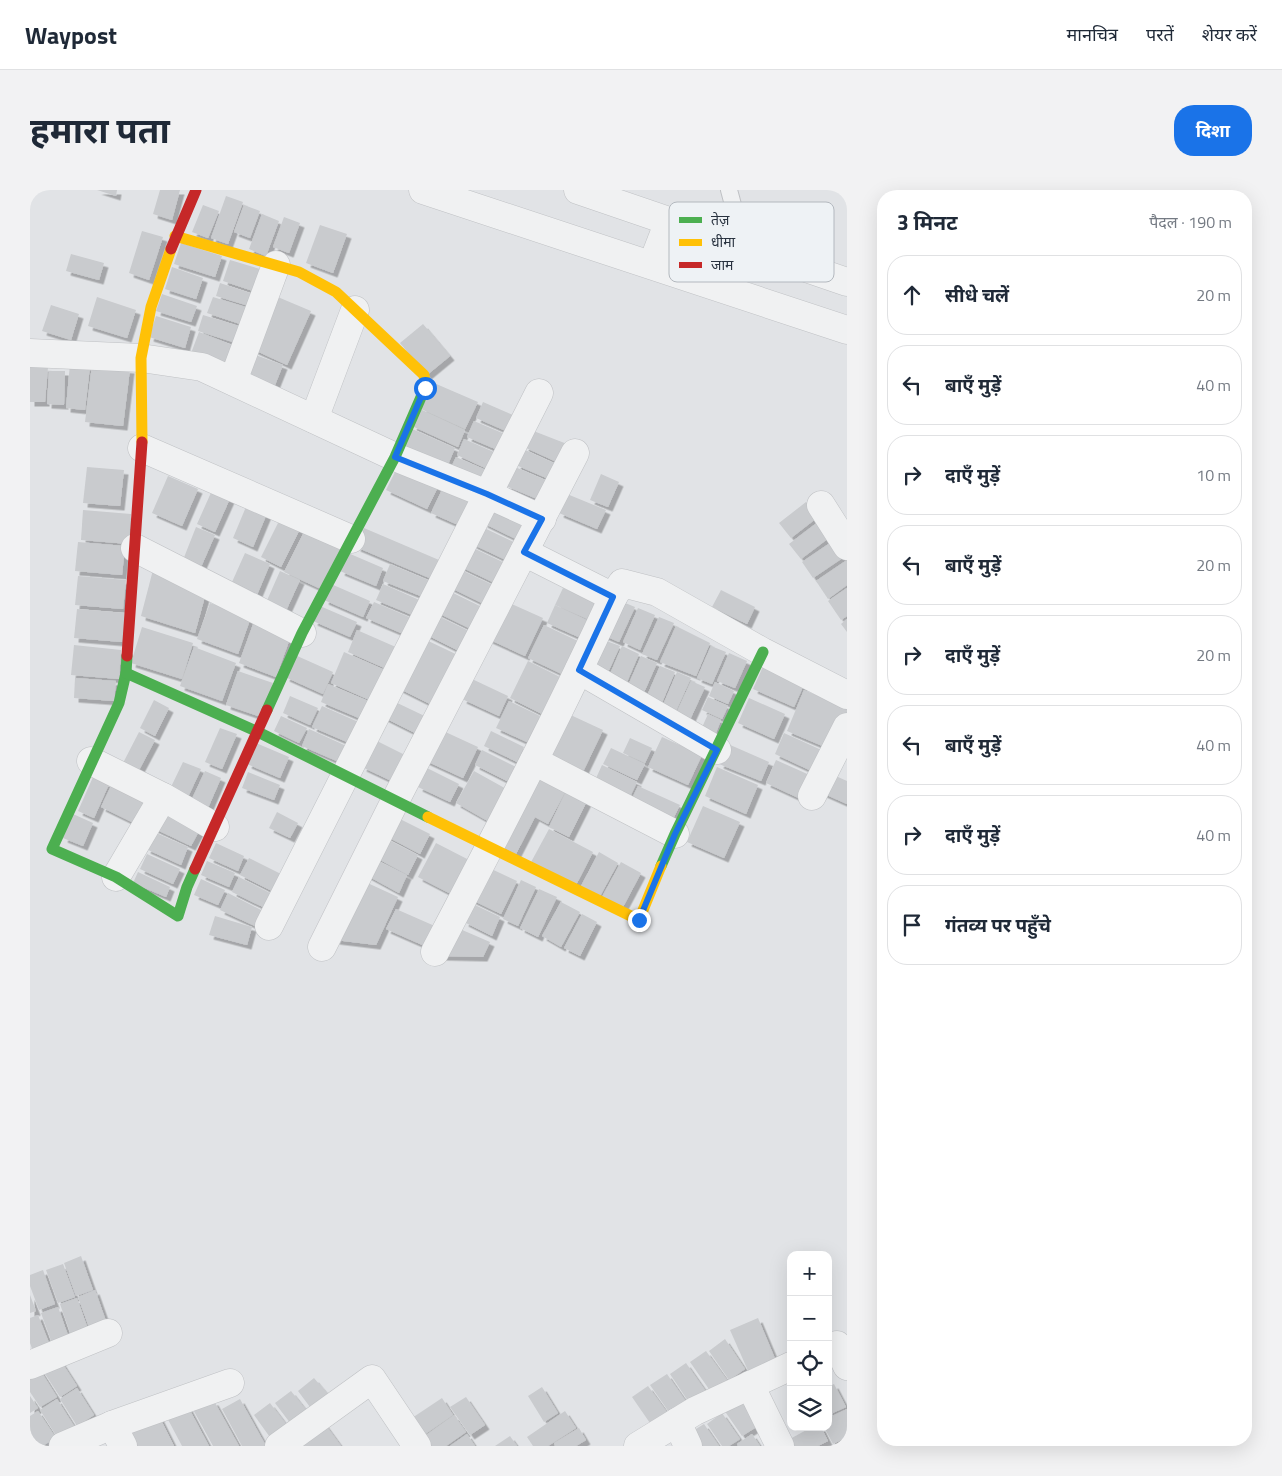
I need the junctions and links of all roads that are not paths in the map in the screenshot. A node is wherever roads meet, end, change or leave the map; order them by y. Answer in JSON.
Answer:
{"nodes":[{"id":1,"x":196,"y":190,"type":"edge"},
{"id":2,"x":423,"y":190,"type":"edge"},
{"id":3,"x":580,"y":190,"type":"edge"},
{"id":4,"x":669,"y":220,"type":"joint"},
{"id":5,"x":175,"y":236,"type":"junction"},
{"id":6,"x":276,"y":265,"type":"junction"},
{"id":7,"x":652,"y":265,"type":"junction"},
{"id":8,"x":669,"y":271,"type":"edge"},
{"id":9,"x":834,"y":277,"type":"edge"},
{"id":10,"x":703,"y":282,"type":"edge"},
{"id":11,"x":847,"y":282,"type":"edge"},
{"id":12,"x":355,"y":310,"type":"junction"},
{"id":13,"x":847,"y":330,"type":"edge"},
{"id":14,"x":30,"y":353,"type":"edge"},
{"id":15,"x":141,"y":358,"type":"junction"},
{"id":16,"x":233,"y":381,"type":"junction"},
{"id":17,"x":539,"y":393,"type":"dead end"},
{"id":18,"x":314,"y":419,"type":"junction"},
{"id":19,"x":142,"y":448,"type":"junction"},
{"id":20,"x":575,"y":453,"type":"dead end"},
{"id":21,"x":395,"y":457,"type":"junction"},
{"id":22,"x":487,"y":494,"type":"junction"},
{"id":23,"x":821,"y":505,"type":"dead end"},
{"id":24,"x":542,"y":519,"type":"junction"},
{"id":25,"x":351,"y":539,"type":"junction"},
{"id":26,"x":847,"y":546,"type":"edge"},
{"id":27,"x":135,"y":548,"type":"junction"},
{"id":28,"x":524,"y":552,"type":"junction"},
{"id":29,"x":613,"y":597,"type":"junction"},
{"id":30,"x":302,"y":633,"type":"junction"},
{"id":31,"x":763,"y":652,"type":"junction"},
{"id":32,"x":579,"y":670,"type":"junction"},
{"id":33,"x":126,"y":673,"type":"junction"},
{"id":34,"x":847,"y":695,"type":"edge"},
{"id":35,"x":847,"y":728,"type":"edge"},
{"id":36,"x":258,"y":732,"type":"junction"},
{"id":37,"x":717,"y":750,"type":"junction"},
{"id":38,"x":91,"y":761,"type":"junction"},
{"id":39,"x":534,"y":761,"type":"junction"},
{"id":40,"x":345,"y":776,"type":"junction"},
{"id":41,"x":812,"y":796,"type":"dead end"},
{"id":42,"x":163,"y":797,"type":"junction"},
{"id":43,"x":395,"y":801,"type":"junction"},
{"id":44,"x":215,"y":827,"type":"junction"},
{"id":45,"x":675,"y":834,"type":"junction"},
{"id":46,"x":489,"y":848,"type":"junction"},
{"id":47,"x":116,"y":876,"type":"junction"},
{"id":48,"x":269,"y":926,"type":"dead end"},
{"id":49,"x":322,"y":947,"type":"dead end"},
{"id":50,"x":435,"y":952,"type":"dead end"},
{"id":51,"x":108,"y":1333,"type":"dead end"},
{"id":52,"x":30,"y":1365,"type":"edge"},
{"id":53,"x":787,"y":1368,"type":"edge"},
{"id":54,"x":230,"y":1383,"type":"dead end"},
{"id":55,"x":750,"y":1385,"type":"junction"},
{"id":56,"x":682,"y":1434,"type":"edge"},
{"id":57,"x":117,"y":1435,"type":"edge"},
{"id":58,"x":63,"y":1446,"type":"edge"},
{"id":59,"x":279,"y":1446,"type":"edge"},
{"id":60,"x":417,"y":1446,"type":"edge"},
{"id":61,"x":638,"y":1446,"type":"edge"},
{"id":62,"x":780,"y":1446,"type":"edge"}],
"edges":[{"from":1,"to":5,"type":"street"},
{"from":2,"to":7,"type":"street"},
{"from":3,"to":4,"type":"street"},
{"from":4,"to":7,"type":"street"},
{"from":5,"to":6,"type":"street"},
{"from":5,"to":15,"type":"street"},
{"from":6,"to":12,"type":"street"},
{"from":6,"to":16,"type":"street"},
{"from":7,"to":8,"type":"street"},
{"from":9,"to":11,"type":"street"},
{"from":10,"to":13,"type":"street"},
{"from":12,"to":18,"type":"street"},
{"from":12,"to":21,"type":"street"},
{"from":14,"to":15,"type":"street"},
{"from":15,"to":16,"type":"street"},
{"from":15,"to":19,"type":"street"},
{"from":16,"to":18,"type":"street"},
{"from":17,"to":22,"type":"street"},
{"from":18,"to":21,"type":"street"},
{"from":19,"to":25,"type":"street"},
{"from":19,"to":27,"type":"street"},
{"from":20,"to":24,"type":"street"},
{"from":21,"to":22,"type":"street"},
{"from":21,"to":25,"type":"street"},
{"from":22,"to":24,"type":"street"},
{"from":22,"to":40,"type":"street"},
{"from":23,"to":26,"type":"street"},
{"from":24,"to":28,"type":"street"},
{"from":25,"to":30,"type":"street"},
{"from":27,"to":30,"type":"street"},
{"from":27,"to":33,"type":"street"},
{"from":28,"to":29,"type":"street"},
{"from":28,"to":43,"type":"street"},
{"from":29,"to":31,"type":"street"},
{"from":29,"to":32,"type":"street"},
{"from":30,"to":36,"type":"street"},
{"from":31,"to":34,"type":"street"},
{"from":31,"to":37,"type":"street"},
{"from":32,"to":37,"type":"street"},
{"from":32,"to":39,"type":"street"},
{"from":33,"to":36,"type":"street"},
{"from":33,"to":38,"type":"street"},
{"from":35,"to":41,"type":"street"},
{"from":36,"to":40,"type":"street"},
{"from":36,"to":44,"type":"street"},
{"from":37,"to":45,"type":"street"},
{"from":38,"to":42,"type":"street"},
{"from":38,"to":47,"type":"street"},
{"from":39,"to":45,"type":"street"},
{"from":39,"to":46,"type":"street"},
{"from":40,"to":43,"type":"street"},
{"from":40,"to":48,"type":"street"},
{"from":42,"to":44,"type":"street"},
{"from":42,"to":47,"type":"street"},
{"from":43,"to":46,"type":"street"},
{"from":43,"to":49,"type":"street"},
{"from":44,"to":47,"type":"street"},
{"from":45,"to":46,"type":"street"},
{"from":46,"to":50,"type":"street"},
{"from":51,"to":52,"type":"street"},
{"from":53,"to":55,"type":"street"},
{"from":54,"to":57,"type":"street"},
{"from":55,"to":56,"type":"street"},
{"from":55,"to":62,"type":"street"},
{"from":56,"to":61,"type":"street"},
{"from":57,"to":58,"type":"street"},
{"from":59,"to":60,"type":"street"}]}
